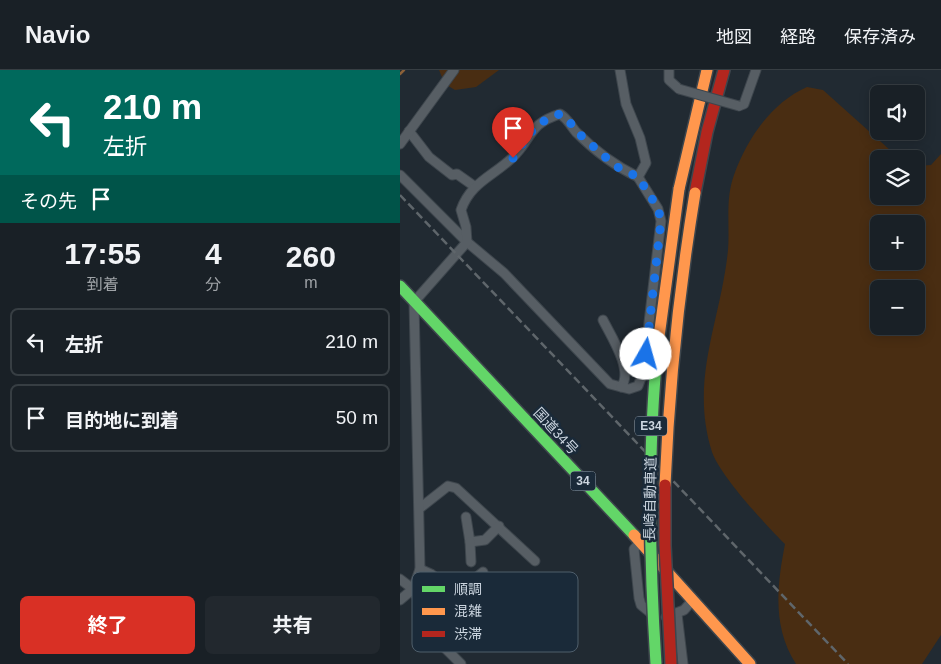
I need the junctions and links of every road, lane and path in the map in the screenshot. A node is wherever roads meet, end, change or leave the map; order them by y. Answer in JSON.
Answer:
{"nodes":[{"id":1,"x":454,"y":70,"type":"edge"},
{"id":2,"x":620,"y":70,"type":"edge"},
{"id":3,"x":669,"y":70,"type":"edge"},
{"id":4,"x":707,"y":70,"type":"edge"},
{"id":5,"x":724,"y":70,"type":"edge"},
{"id":6,"x":756,"y":70,"type":"edge"},
{"id":7,"x":409,"y":131,"type":"junction"},
{"id":8,"x":400,"y":144,"type":"edge"},
{"id":9,"x":400,"y":174,"type":"edge"},
{"id":10,"x":638,"y":177,"type":"junction"},
{"id":11,"x":474,"y":186,"type":"junction"},
{"id":12,"x":467,"y":242,"type":"junction"},
{"id":13,"x":400,"y":286,"type":"edge"},
{"id":14,"x":414,"y":302,"type":"junction"},
{"id":15,"x":603,"y":320,"type":"dead end"},
{"id":16,"x":621,"y":387,"type":"junction"},
{"id":17,"x":420,"y":508,"type":"junction"},
{"id":18,"x":466,"y":517,"type":"dead end"},
{"id":19,"x":499,"y":526,"type":"junction"},
{"id":20,"x":470,"y":542,"type":"junction"},
{"id":21,"x":640,"y":542,"type":"junction"},
{"id":22,"x":535,"y":561,"type":"dead end"},
{"id":23,"x":471,"y":562,"type":"dead end"},
{"id":24,"x":420,"y":569,"type":"junction"},
{"id":25,"x":419,"y":572,"type":"edge"},
{"id":26,"x":426,"y":572,"type":"edge"},
{"id":27,"x":400,"y":579,"type":"edge"},
{"id":28,"x":412,"y":588,"type":"edge"},
{"id":29,"x":412,"y":590,"type":"edge"},
{"id":30,"x":400,"y":600,"type":"edge"},
{"id":31,"x":692,"y":601,"type":"junction"},
{"id":32,"x":677,"y":614,"type":"junction"},
{"id":33,"x":449,"y":652,"type":"edge"},
{"id":34,"x":461,"y":664,"type":"edge"},
{"id":35,"x":656,"y":664,"type":"edge"},
{"id":36,"x":672,"y":664,"type":"edge"},
{"id":37,"x":683,"y":664,"type":"edge"},
{"id":38,"x":750,"y":664,"type":"edge"}],
"edges":[{"from":1,"to":7,"type":"street"},
{"from":2,"to":10,"type":"street"},
{"from":3,"to":6,"type":"street","bridge":true},
{"from":4,"to":35,"type":"highway","name":"長崎自動車道","number":"E34","bridge":true},
{"from":5,"to":36,"type":"highway","name":"長崎自動車道","number":"E34","bridge":true},
{"from":7,"to":8,"type":"street"},
{"from":7,"to":11,"type":"street"},
{"from":9,"to":12,"type":"street"},
{"from":10,"to":11,"type":"street"},
{"from":10,"to":16,"type":"street"},
{"from":11,"to":12,"type":"street"},
{"from":12,"to":14,"type":"street"},
{"from":12,"to":16,"type":"street"},
{"from":13,"to":14,"type":"highway","name":"国道34号","number":"34"},
{"from":14,"to":17,"type":"street"},
{"from":14,"to":21,"type":"highway","name":"国道34号","number":"34"},
{"from":15,"to":16,"type":"street"},
{"from":17,"to":19,"type":"street"},
{"from":17,"to":24,"type":"street"},
{"from":18,"to":20,"type":"street"},
{"from":19,"to":20,"type":"street"},
{"from":19,"to":22,"type":"street"},
{"from":20,"to":23,"type":"street"},
{"from":21,"to":31,"type":"highway","name":"国道34号","number":"34"},
{"from":21,"to":32,"type":"street"},
{"from":24,"to":25,"type":"street"},
{"from":24,"to":26,"type":"street"},
{"from":27,"to":28,"type":"street"},
{"from":29,"to":30,"type":"street"},
{"from":31,"to":32,"type":"street"},
{"from":31,"to":38,"type":"highway","name":"国道34号","number":"34"},
{"from":32,"to":37,"type":"street"},
{"from":33,"to":34,"type":"street"}]}
